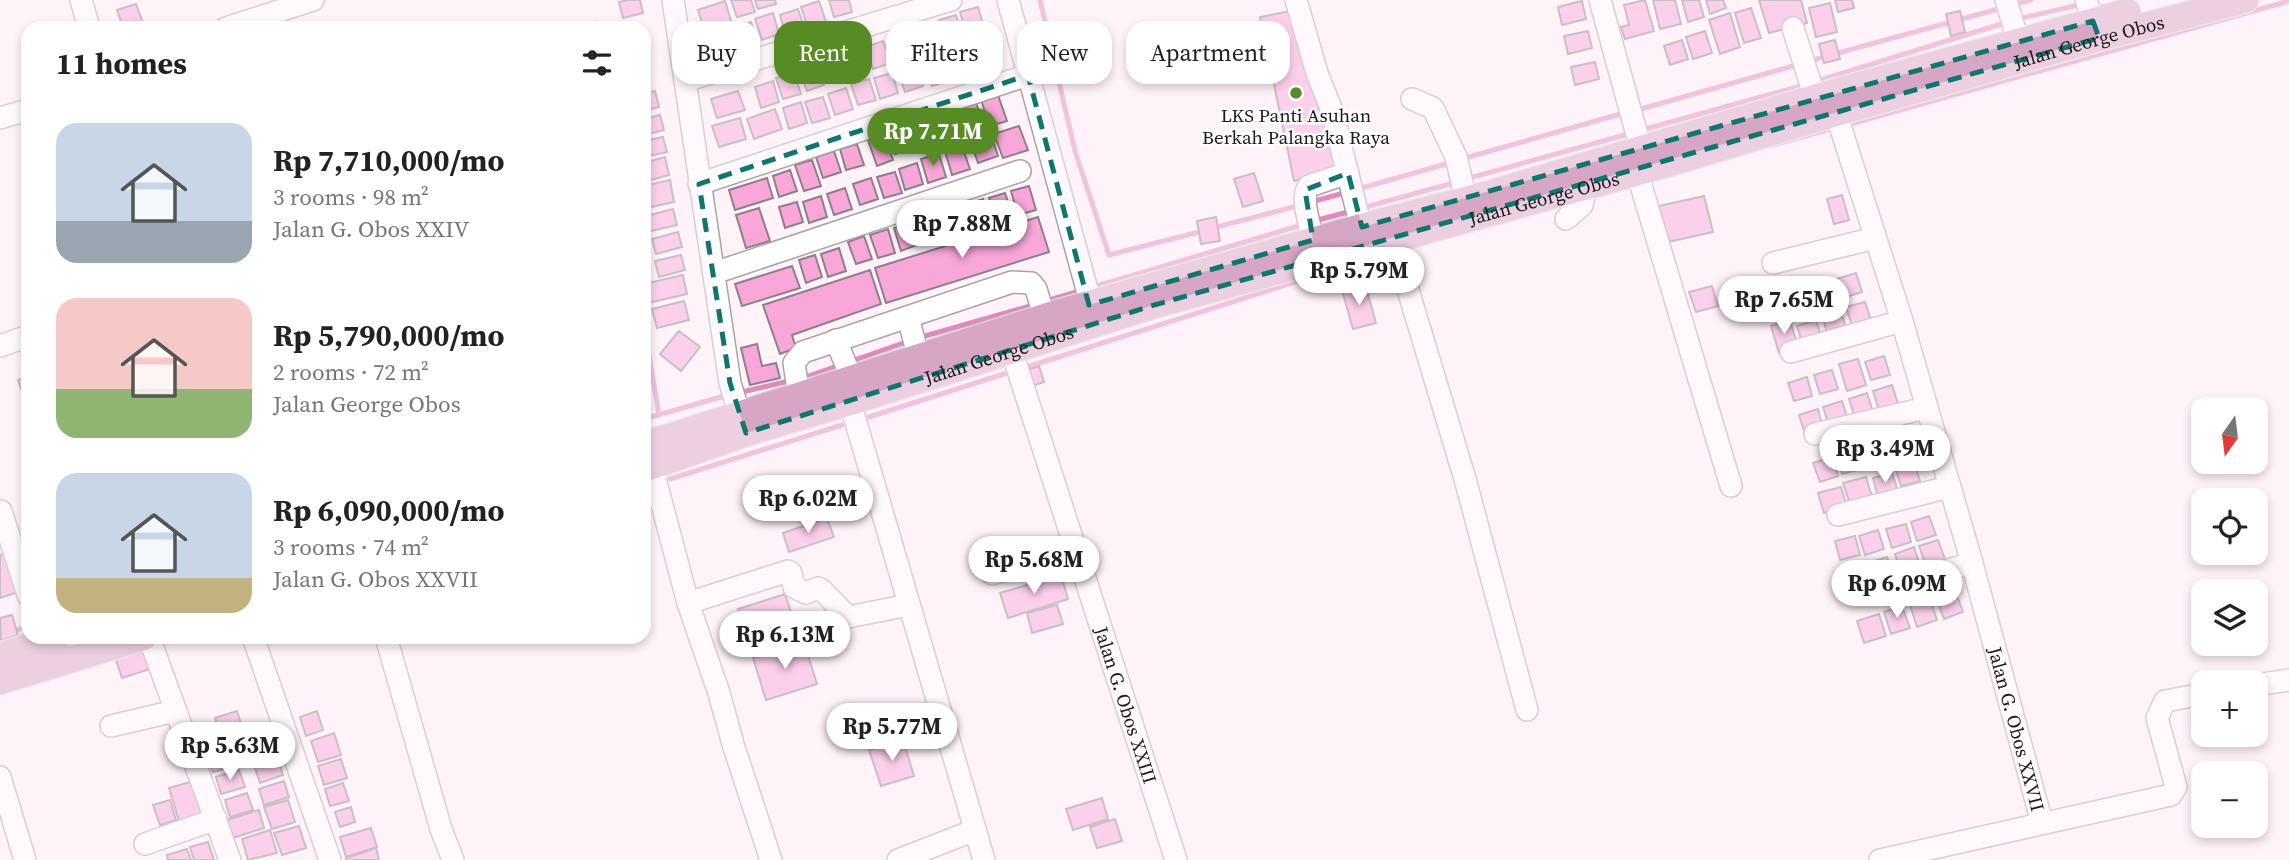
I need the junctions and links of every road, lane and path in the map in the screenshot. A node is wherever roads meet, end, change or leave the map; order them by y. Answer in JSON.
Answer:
{"nodes":[{"id":1,"x":80,"y":0,"type":"edge"},
{"id":2,"x":313,"y":0,"type":"edge"},
{"id":3,"x":674,"y":0,"type":"edge"},
{"id":4,"x":951,"y":0,"type":"edge"},
{"id":5,"x":1008,"y":0,"type":"edge"},
{"id":6,"x":1296,"y":0,"type":"edge"},
{"id":7,"x":2174,"y":0,"type":"edge"},
{"id":8,"x":2245,"y":0,"type":"edge"},
{"id":9,"x":1603,"y":1,"type":"edge"},
{"id":10,"x":2092,"y":18,"type":"edge"},
{"id":11,"x":87,"y":21,"type":"edge"},
{"id":12,"x":248,"y":21,"type":"edge"},
{"id":13,"x":677,"y":21,"type":"edge"},
{"id":14,"x":2012,"y":22,"type":"edge"},
{"id":15,"x":1793,"y":27,"type":"dead end"},
{"id":16,"x":1017,"y":34,"type":"edge"},
{"id":17,"x":760,"y":59,"type":"edge"},
{"id":18,"x":1017,"y":79,"type":"edge"},
{"id":19,"x":685,"y":84,"type":"edge"},
{"id":20,"x":1030,"y":84,"type":"edge"},
{"id":21,"x":1818,"y":94,"type":"junction"},
{"id":22,"x":1412,"y":99,"type":"dead end"},
{"id":23,"x":21,"y":112,"type":"edge"},
{"id":24,"x":0,"y":118,"type":"edge"},
{"id":25,"x":1641,"y":158,"type":"junction"},
{"id":26,"x":1020,"y":171,"type":"dead end"},
{"id":27,"x":1348,"y":173,"type":"junction"},
{"id":28,"x":699,"y":184,"type":"junction"},
{"id":29,"x":1586,"y":186,"type":"junction"},
{"id":30,"x":1463,"y":187,"type":"junction"},
{"id":31,"x":1358,"y":215,"type":"junction"},
{"id":32,"x":1566,"y":219,"type":"dead end"},
{"id":33,"x":1311,"y":227,"type":"junction"},
{"id":34,"x":1875,"y":238,"type":"junction"},
{"id":35,"x":1393,"y":240,"type":"junction"},
{"id":36,"x":1773,"y":264,"type":"dead end"},
{"id":37,"x":714,"y":273,"type":"junction"},
{"id":38,"x":1089,"y":301,"type":"junction"},
{"id":39,"x":1042,"y":308,"type":"junction"},
{"id":40,"x":1902,"y":321,"type":"junction"},
{"id":41,"x":914,"y":338,"type":"junction"},
{"id":42,"x":21,"y":339,"type":"edge"},
{"id":43,"x":0,"y":346,"type":"edge"},
{"id":44,"x":1012,"y":352,"type":"junction"},
{"id":45,"x":1791,"y":352,"type":"dead end"},
{"id":46,"x":845,"y":369,"type":"junction"},
{"id":47,"x":798,"y":384,"type":"junction"},
{"id":48,"x":738,"y":408,"type":"junction"},
{"id":49,"x":1926,"y":408,"type":"junction"},
{"id":50,"x":1815,"y":434,"type":"dead end"},
{"id":51,"x":651,"y":458,"type":"edge"},
{"id":52,"x":651,"y":474,"type":"edge"},
{"id":53,"x":1731,"y":486,"type":"dead end"},
{"id":54,"x":1949,"y":487,"type":"junction"},
{"id":55,"x":1,"y":511,"type":"edge"},
{"id":56,"x":1838,"y":514,"type":"dead end"},
{"id":57,"x":1076,"y":552,"type":"junction"},
{"id":58,"x":1972,"y":563,"type":"junction"},
{"id":59,"x":21,"y":572,"type":"edge"},
{"id":60,"x":992,"y":574,"type":"dead end"},
{"id":61,"x":1873,"y":592,"type":"dead end"},
{"id":62,"x":688,"y":603,"type":"junction"},
{"id":63,"x":909,"y":605,"type":"junction"},
{"id":64,"x":34,"y":644,"type":"edge"},
{"id":65,"x":124,"y":644,"type":"edge"},
{"id":66,"x":150,"y":644,"type":"edge"},
{"id":67,"x":255,"y":644,"type":"edge"},
{"id":68,"x":388,"y":644,"type":"edge"},
{"id":69,"x":0,"y":656,"type":"edge"},
{"id":70,"x":2289,"y":680,"type":"edge"},
{"id":71,"x":0,"y":681,"type":"edge"},
{"id":72,"x":2268,"y":683,"type":"edge"},
{"id":73,"x":2191,"y":696,"type":"edge"},
{"id":74,"x":1527,"y":710,"type":"dead end"},
{"id":75,"x":175,"y":711,"type":"junction"},
{"id":76,"x":111,"y":726,"type":"dead end"},
{"id":77,"x":0,"y":777,"type":"edge"},
{"id":78,"x":216,"y":819,"type":"junction"},
{"id":79,"x":2042,"y":822,"type":"junction"},
{"id":80,"x":975,"y":830,"type":"junction"},
{"id":81,"x":145,"y":844,"type":"dead end"},
{"id":82,"x":25,"y":860,"type":"edge"},
{"id":83,"x":230,"y":860,"type":"edge"},
{"id":84,"x":330,"y":860,"type":"edge"},
{"id":85,"x":453,"y":860,"type":"edge"},
{"id":86,"x":771,"y":860,"type":"edge"},
{"id":87,"x":898,"y":860,"type":"edge"},
{"id":88,"x":984,"y":860,"type":"edge"},
{"id":89,"x":1176,"y":860,"type":"edge"},
{"id":90,"x":1880,"y":860,"type":"edge"}],
"edges":[{"from":1,"to":11,"type":"street"},
{"from":2,"to":12,"type":"street"},
{"from":3,"to":13,"type":"street"},
{"from":4,"to":17,"type":"street"},
{"from":5,"to":16,"type":"street"},
{"from":6,"to":27,"type":"street"},
{"from":7,"to":10,"type":"main road","name":"Jalan George Obos"},
{"from":8,"to":10,"type":"main road","name":"Jalan George Obos"},
{"from":9,"to":25,"type":"street"},
{"from":10,"to":14,"type":"main road","name":"Jalan George Obos"},
{"from":10,"to":21,"type":"main road","name":"Jalan George Obos"},
{"from":14,"to":21,"type":"main road","name":"Jalan George Obos"},
{"from":15,"to":21,"type":"street","name":"Jalan G. Obos XXVII"},
{"from":18,"to":28,"type":"street"},
{"from":19,"to":28,"type":"street"},
{"from":20,"to":38,"type":"street"},
{"from":21,"to":25,"type":"main road","name":"Jalan George Obos"},
{"from":21,"to":34,"type":"street","name":"Jalan G. Obos XXVII"},
{"from":22,"to":30,"type":"street"},
{"from":23,"to":24,"type":"street"},
{"from":25,"to":29,"type":"main road","name":"Jalan George Obos"},
{"from":25,"to":30,"type":"main road","name":"Jalan George Obos"},
{"from":25,"to":53,"type":"street"},
{"from":26,"to":37,"type":"street"},
{"from":27,"to":31,"type":"street"},
{"from":27,"to":33,"type":"street"},
{"from":28,"to":37,"type":"street"},
{"from":29,"to":32,"type":"street"},
{"from":29,"to":35,"type":"main road","name":"Jalan George Obos"},
{"from":30,"to":31,"type":"main road","name":"Jalan George Obos"},
{"from":31,"to":33,"type":"main road","name":"Jalan George Obos"},
{"from":33,"to":38,"type":"main road","name":"Jalan George Obos"},
{"from":34,"to":36,"type":"street"},
{"from":34,"to":40,"type":"street","name":"Jalan G. Obos XXVII"},
{"from":35,"to":38,"type":"main road","name":"Jalan George Obos"},
{"from":35,"to":74,"type":"street"},
{"from":37,"to":48,"type":"street"},
{"from":38,"to":39,"type":"main road","name":"Jalan George Obos"},
{"from":38,"to":44,"type":"main road","name":"Jalan George Obos"},
{"from":39,"to":41,"type":"main road","name":"Jalan George Obos"},
{"from":39,"to":41,"type":"street"},
{"from":40,"to":45,"type":"street"},
{"from":40,"to":49,"type":"street","name":"Jalan G. Obos XXVII"},
{"from":41,"to":46,"type":"main road","name":"Jalan George Obos"},
{"from":41,"to":46,"type":"street"},
{"from":42,"to":43,"type":"street"},
{"from":44,"to":46,"type":"main road","name":"Jalan George Obos"},
{"from":44,"to":57,"type":"street","name":"Jalan G. Obos XXIII"},
{"from":46,"to":47,"type":"main road","name":"Jalan George Obos"},
{"from":46,"to":47,"type":"street"},
{"from":46,"to":48,"type":"main road","name":"Jalan George Obos"},
{"from":46,"to":63,"type":"street"},
{"from":47,"to":48,"type":"main road","name":"Jalan George Obos"},
{"from":48,"to":51,"type":"main road","name":"Jalan George Obos"},
{"from":49,"to":50,"type":"street"},
{"from":49,"to":54,"type":"street","name":"Jalan G. Obos XXVII"},
{"from":52,"to":62,"type":"street"},
{"from":54,"to":56,"type":"street"},
{"from":54,"to":58,"type":"street","name":"Jalan G. Obos XXVII"},
{"from":55,"to":59,"type":"street"},
{"from":57,"to":60,"type":"street"},
{"from":57,"to":89,"type":"street","name":"Jalan G. Obos XXIII"},
{"from":58,"to":61,"type":"street"},
{"from":58,"to":79,"type":"street","name":"Jalan G. Obos XXVII"},
{"from":62,"to":63,"type":"street"},
{"from":62,"to":86,"type":"street"},
{"from":63,"to":80,"type":"street"},
{"from":64,"to":69,"type":"main road"},
{"from":65,"to":71,"type":"main road"},
{"from":66,"to":75,"type":"street"},
{"from":67,"to":84,"type":"street"},
{"from":68,"to":85,"type":"street"},
{"from":70,"to":72,"type":"street"},
{"from":73,"to":79,"type":"street"},
{"from":75,"to":76,"type":"street"},
{"from":75,"to":78,"type":"street"},
{"from":77,"to":82,"type":"street"},
{"from":78,"to":81,"type":"street"},
{"from":78,"to":83,"type":"street"},
{"from":79,"to":90,"type":"street"},
{"from":80,"to":87,"type":"street"},
{"from":80,"to":88,"type":"street"}]}
